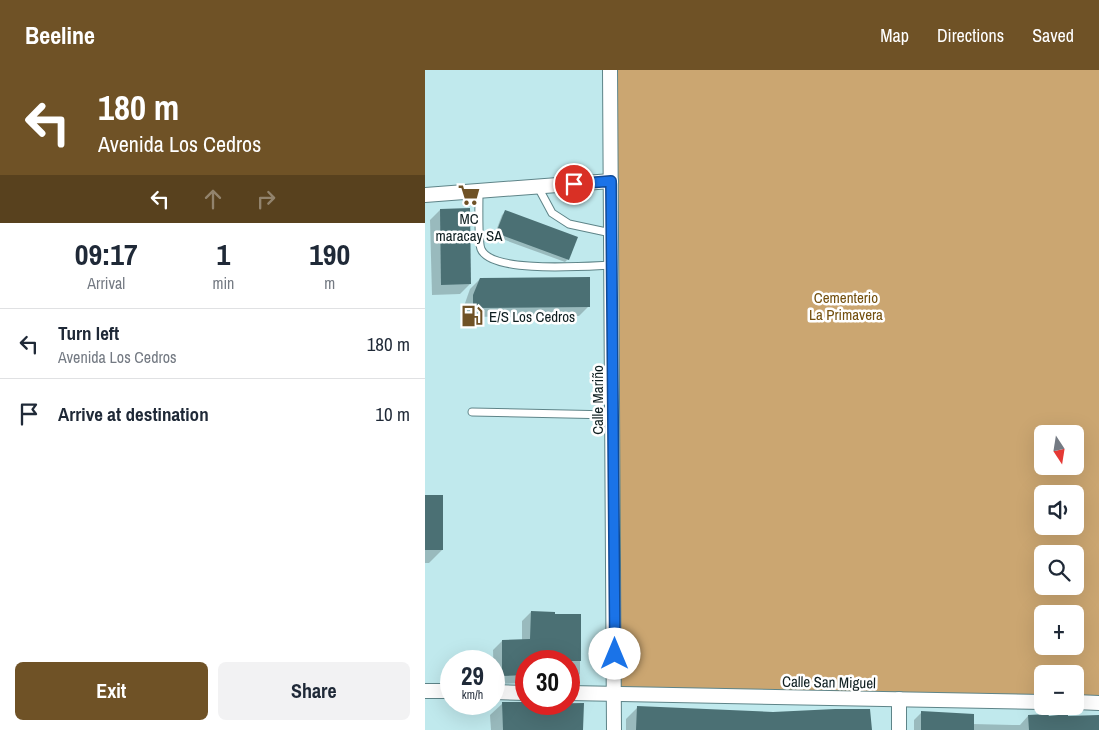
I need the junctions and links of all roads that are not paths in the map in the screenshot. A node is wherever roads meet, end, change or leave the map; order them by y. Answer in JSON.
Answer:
{"nodes":[{"id":1,"x":610,"y":70,"type":"edge"},
{"id":2,"x":611,"y":181,"type":"junction"},
{"id":3,"x":538,"y":187,"type":"junction"},
{"id":4,"x":479,"y":191,"type":"junction"},
{"id":5,"x":425,"y":195,"type":"edge"},
{"id":6,"x":611,"y":233,"type":"junction"},
{"id":7,"x":612,"y":265,"type":"junction"},
{"id":8,"x":472,"y":412,"type":"dead end"},
{"id":9,"x":613,"y":415,"type":"junction"},
{"id":10,"x":425,"y":691,"type":"edge"},
{"id":11,"x":440,"y":691,"type":"edge"},
{"id":12,"x":580,"y":694,"type":"edge"},
{"id":13,"x":615,"y":694,"type":"junction"},
{"id":14,"x":899,"y":699,"type":"junction"},
{"id":15,"x":1034,"y":702,"type":"edge"},
{"id":16,"x":1084,"y":702,"type":"edge"},
{"id":17,"x":1099,"y":703,"type":"edge"},
{"id":18,"x":614,"y":730,"type":"edge"},
{"id":19,"x":899,"y":730,"type":"edge"}],
"edges":[{"from":1,"to":2,"type":"street","name":"Calle Mariño"},
{"from":2,"to":3,"type":"street"},
{"from":2,"to":6,"type":"street","name":"Calle Mariño"},
{"from":3,"to":4,"type":"street"},
{"from":3,"to":6,"type":"lane"},
{"from":4,"to":5,"type":"street"},
{"from":4,"to":7,"type":"lane"},
{"from":6,"to":7,"type":"street","name":"Calle Mariño"},
{"from":7,"to":9,"type":"street","name":"Calle Mariño"},
{"from":8,"to":9,"type":"lane"},
{"from":9,"to":13,"type":"street","name":"Calle Mariño"},
{"from":10,"to":11,"type":"street"},
{"from":12,"to":13,"type":"street","name":"Calle San Miguel"},
{"from":13,"to":14,"type":"street","name":"Calle San Miguel"},
{"from":13,"to":18,"type":"street","name":"Calle Mariño"},
{"from":14,"to":15,"type":"street","name":"Calle San Miguel"},
{"from":14,"to":19,"type":"street"},
{"from":16,"to":17,"type":"street"}]}
